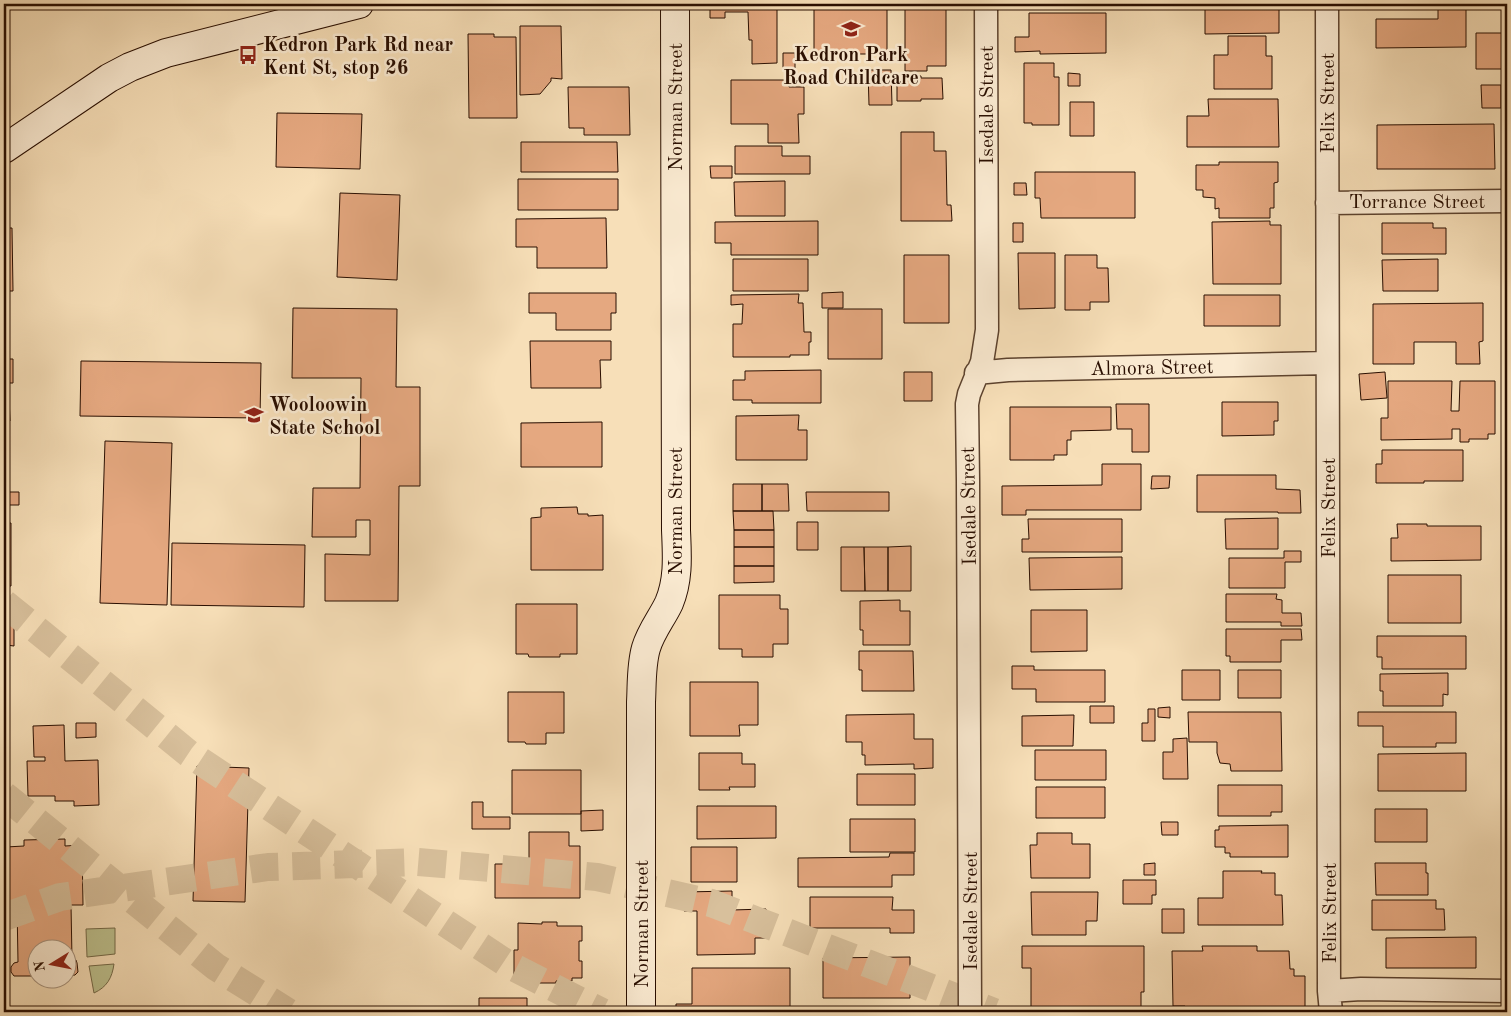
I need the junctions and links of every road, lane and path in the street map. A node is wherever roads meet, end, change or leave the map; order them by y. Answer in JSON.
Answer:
{"nodes":[{"id":1,"x":359,"y":4,"type":"edge"},
{"id":2,"x":675,"y":4,"type":"edge"},
{"id":3,"x":986,"y":4,"type":"edge"},
{"id":4,"x":1327,"y":4,"type":"edge"},
{"id":5,"x":4,"y":149,"type":"edge"},
{"id":6,"x":1507,"y":201,"type":"edge"},
{"id":7,"x":1327,"y":202,"type":"junction"},
{"id":8,"x":1327,"y":363,"type":"junction"},
{"id":9,"x":976,"y":373,"type":"junction"},
{"id":10,"x":1507,"y":991,"type":"edge"},
{"id":11,"x":1330,"y":1001,"type":"edge"},
{"id":12,"x":641,"y":1012,"type":"edge"},
{"id":13,"x":970,"y":1012,"type":"edge"}],
"edges":[{"from":1,"to":5,"type":"street"},
{"from":2,"to":12,"type":"street","name":"Norman Street"},
{"from":3,"to":9,"type":"street","name":"Isedale Street"},
{"from":4,"to":7,"type":"street","name":"Felix Street"},
{"from":6,"to":7,"type":"street","name":"Torrance Street"},
{"from":7,"to":8,"type":"street","name":"Felix Street"},
{"from":8,"to":9,"type":"street","name":"Almora Street"},
{"from":8,"to":11,"type":"street","name":"Felix Street"},
{"from":9,"to":13,"type":"street","name":"Isedale Street"},
{"from":10,"to":11,"type":"street"}]}
